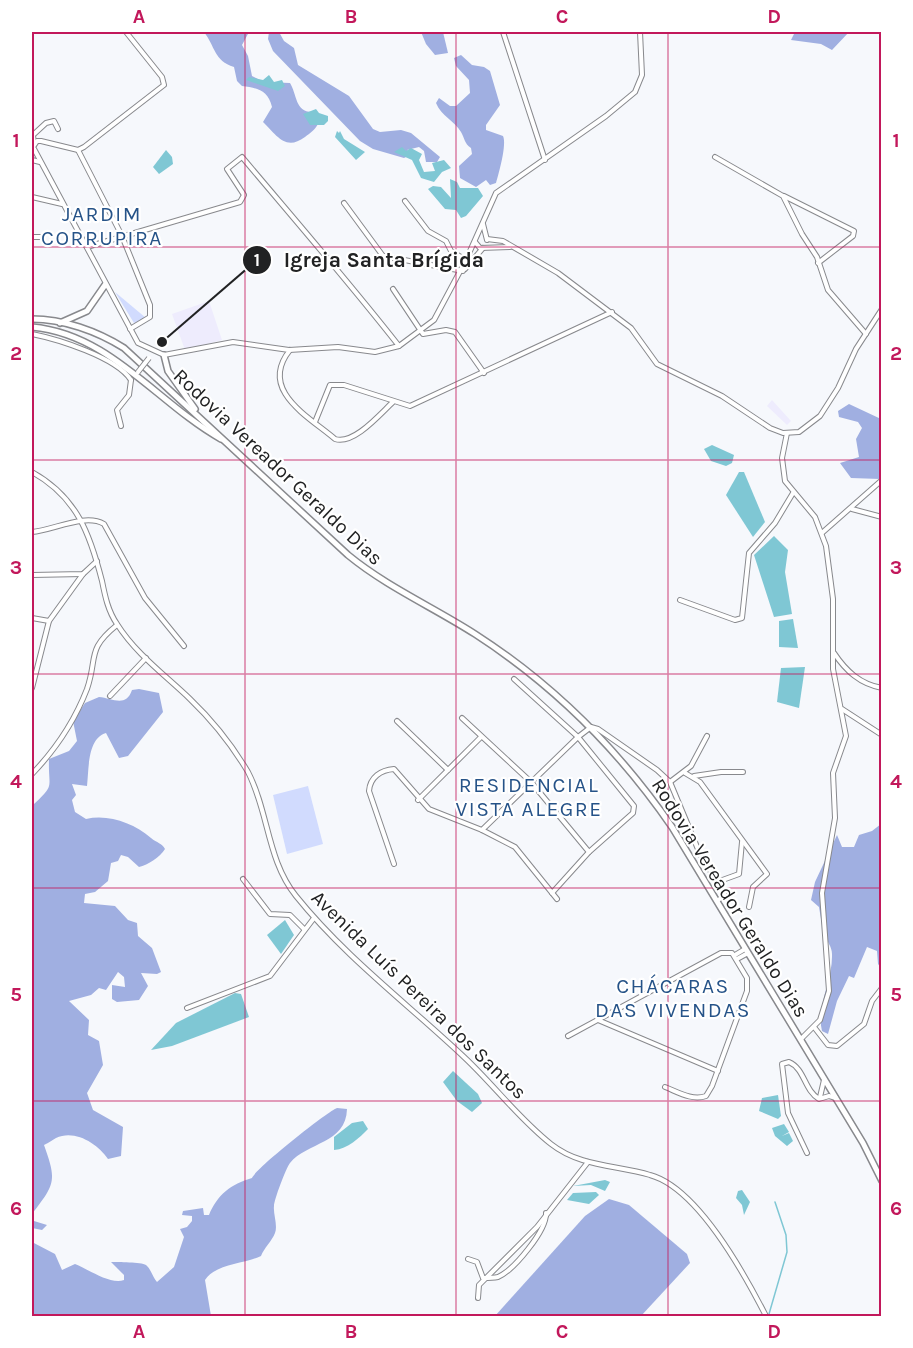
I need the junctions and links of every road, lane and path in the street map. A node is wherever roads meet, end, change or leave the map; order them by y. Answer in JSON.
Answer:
{"nodes":[{"id":1,"x":126,"y":32,"type":"edge"},
{"id":2,"x":503,"y":32,"type":"edge"},
{"id":3,"x":640,"y":32,"type":"edge"},
{"id":4,"x":58,"y":129,"type":"dead end"},
{"id":5,"x":34,"y":145,"type":"junction"},
{"id":6,"x":78,"y":150,"type":"junction"},
{"id":7,"x":716,"y":157,"type":"dead end"},
{"id":8,"x":32,"y":160,"type":"edge"},
{"id":9,"x":545,"y":160,"type":"junction"},
{"id":10,"x":41,"y":163,"type":"junction"},
{"id":11,"x":783,"y":196,"type":"junction"},
{"id":12,"x":32,"y":198,"type":"edge"},
{"id":13,"x":405,"y":201,"type":"dead end"},
{"id":14,"x":344,"y":203,"type":"dead end"},
{"id":15,"x":62,"y":204,"type":"junction"},
{"id":16,"x":483,"y":223,"type":"junction"},
{"id":17,"x":123,"y":236,"type":"junction"},
{"id":18,"x":32,"y":237,"type":"edge"},
{"id":19,"x":43,"y":237,"type":"dead end"},
{"id":20,"x":486,"y":239,"type":"junction"},
{"id":21,"x":475,"y":240,"type":"junction"},
{"id":22,"x":87,"y":247,"type":"junction"},
{"id":23,"x":484,"y":247,"type":"junction"},
{"id":24,"x":514,"y":247,"type":"junction"},
{"id":25,"x":466,"y":261,"type":"junction"},
{"id":26,"x":818,"y":263,"type":"junction"},
{"id":27,"x":462,"y":271,"type":"junction"},
{"id":28,"x":105,"y":285,"type":"junction"},
{"id":29,"x":393,"y":289,"type":"dead end"},
{"id":30,"x":882,"y":309,"type":"edge"},
{"id":31,"x":612,"y":312,"type":"junction"},
{"id":32,"x":32,"y":320,"type":"edge"},
{"id":33,"x":59,"y":322,"type":"junction"},
{"id":34,"x":32,"y":327,"type":"edge"},
{"id":35,"x":130,"y":329,"type":"junction"},
{"id":36,"x":421,"y":332,"type":"junction"},
{"id":37,"x":32,"y":334,"type":"edge"},
{"id":38,"x":866,"y":334,"type":"junction"},
{"id":39,"x":399,"y":346,"type":"junction"},
{"id":40,"x":280,"y":348,"type":"junction"},
{"id":41,"x":290,"y":350,"type":"junction"},
{"id":42,"x":153,"y":352,"type":"junction"},
{"id":43,"x":164,"y":355,"type":"junction"},
{"id":44,"x":282,"y":360,"type":"junction"},
{"id":45,"x":484,"y":373,"type":"junction"},
{"id":46,"x":135,"y":376,"type":"junction"},
{"id":47,"x":394,"y":402,"type":"junction"},
{"id":48,"x":200,"y":415,"type":"junction"},
{"id":49,"x":315,"y":422,"type":"junction"},
{"id":50,"x":121,"y":426,"type":"dead end"},
{"id":51,"x":787,"y":433,"type":"junction"},
{"id":52,"x":228,"y":443,"type":"junction"},
{"id":53,"x":32,"y":472,"type":"edge"},
{"id":54,"x":882,"y":480,"type":"edge"},
{"id":55,"x":794,"y":493,"type":"junction"},
{"id":56,"x":851,"y":509,"type":"junction"},
{"id":57,"x":882,"y":517,"type":"edge"},
{"id":58,"x":82,"y":520,"type":"junction"},
{"id":59,"x":32,"y":532,"type":"edge"},
{"id":60,"x":823,"y":532,"type":"junction"},
{"id":61,"x":97,"y":561,"type":"junction"},
{"id":62,"x":83,"y":574,"type":"junction"},
{"id":63,"x":32,"y":575,"type":"edge"},
{"id":64,"x":680,"y":600,"type":"dead end"},
{"id":65,"x":32,"y":618,"type":"edge"},
{"id":66,"x":49,"y":621,"type":"junction"},
{"id":67,"x":117,"y":625,"type":"junction"},
{"id":68,"x":184,"y":646,"type":"dead end"},
{"id":69,"x":834,"y":653,"type":"junction"},
{"id":70,"x":146,"y":658,"type":"junction"},
{"id":71,"x":514,"y":679,"type":"dead end"},
{"id":72,"x":32,"y":688,"type":"edge"},
{"id":73,"x":882,"y":688,"type":"edge"},
{"id":74,"x":110,"y":696,"type":"dead end"},
{"id":75,"x":841,"y":709,"type":"junction"},
{"id":76,"x":462,"y":718,"type":"dead end"},
{"id":77,"x":397,"y":720,"type":"dead end"},
{"id":78,"x":591,"y":727,"type":"junction"},
{"id":79,"x":882,"y":735,"type":"edge"},
{"id":80,"x":707,"y":736,"type":"dead end"},
{"id":81,"x":481,"y":737,"type":"junction"},
{"id":82,"x":578,"y":737,"type":"junction"},
{"id":83,"x":448,"y":770,"type":"junction"},
{"id":84,"x":685,"y":772,"type":"junction"},
{"id":85,"x":743,"y":772,"type":"dead end"},
{"id":86,"x":32,"y":774,"type":"edge"},
{"id":87,"x":694,"y":776,"type":"junction"},
{"id":88,"x":531,"y":782,"type":"junction"},
{"id":89,"x":670,"y":782,"type":"junction"},
{"id":90,"x":418,"y":800,"type":"junction"},
{"id":91,"x":482,"y":830,"type":"junction"},
{"id":92,"x":742,"y":841,"type":"junction"},
{"id":93,"x":589,"y":852,"type":"junction"},
{"id":94,"x":394,"y":864,"type":"dead end"},
{"id":95,"x":243,"y":879,"type":"dead end"},
{"id":96,"x":717,"y":882,"type":"junction"},
{"id":97,"x":552,"y":893,"type":"junction"},
{"id":98,"x":557,"y":899,"type":"dead end"},
{"id":99,"x":717,"y":900,"type":"junction"},
{"id":100,"x":749,"y":907,"type":"dead end"},
{"id":101,"x":314,"y":918,"type":"junction"},
{"id":102,"x":304,"y":928,"type":"junction"},
{"id":103,"x":746,"y":951,"type":"junction"},
{"id":104,"x":736,"y":957,"type":"junction"},
{"id":105,"x":882,"y":988,"type":"edge"},
{"id":106,"x":187,"y":1008,"type":"dead end"},
{"id":107,"x":598,"y":1020,"type":"junction"},
{"id":108,"x":814,"y":1027,"type":"junction"},
{"id":109,"x":568,"y":1036,"type":"dead end"},
{"id":110,"x":801,"y":1039,"type":"junction"},
{"id":111,"x":718,"y":1071,"type":"junction"},
{"id":112,"x":824,"y":1079,"type":"junction"},
{"id":113,"x":665,"y":1087,"type":"dead end"},
{"id":114,"x":820,"y":1097,"type":"junction"},
{"id":115,"x":836,"y":1099,"type":"junction"},
{"id":116,"x":807,"y":1153,"type":"dead end"},
{"id":117,"x":588,"y":1162,"type":"junction"},
{"id":118,"x":882,"y":1181,"type":"edge"},
{"id":119,"x":546,"y":1212,"type":"junction"},
{"id":120,"x":468,"y":1259,"type":"dead end"},
{"id":121,"x":486,"y":1278,"type":"junction"},
{"id":122,"x":478,"y":1298,"type":"dead end"},
{"id":123,"x":766,"y":1317,"type":"edge"}],
"edges":[{"from":1,"to":6,"type":"street"},
{"from":2,"to":9,"type":"street"},
{"from":3,"to":9,"type":"street"},
{"from":4,"to":5,"type":"street"},
{"from":5,"to":6,"type":"street"},
{"from":5,"to":10,"type":"street"},
{"from":6,"to":17,"type":"street"},
{"from":7,"to":11,"type":"street"},
{"from":8,"to":10,"type":"street"},
{"from":9,"to":16,"type":"street"},
{"from":10,"to":15,"type":"street"},
{"from":11,"to":26,"type":"street"},
{"from":11,"to":26,"type":"street"},
{"from":12,"to":15,"type":"street"},
{"from":13,"to":25,"type":"street"},
{"from":14,"to":27,"type":"street"},
{"from":15,"to":22,"type":"street"},
{"from":16,"to":20,"type":"street"},
{"from":16,"to":21,"type":"street"},
{"from":17,"to":22,"type":"street"},
{"from":17,"to":35,"type":"street"},
{"from":17,"to":39,"type":"street"},
{"from":18,"to":19,"type":"street"},
{"from":20,"to":21,"type":"street"},
{"from":20,"to":23,"type":"street"},
{"from":20,"to":24,"type":"street"},
{"from":21,"to":23,"type":"street"},
{"from":21,"to":25,"type":"street"},
{"from":22,"to":28,"type":"street"},
{"from":23,"to":24,"type":"street"},
{"from":23,"to":27,"type":"street"},
{"from":24,"to":31,"type":"street"},
{"from":25,"to":27,"type":"street"},
{"from":26,"to":38,"type":"street"},
{"from":27,"to":36,"type":"street"},
{"from":28,"to":33,"type":"main road"},
{"from":28,"to":35,"type":"street"},
{"from":29,"to":36,"type":"street"},
{"from":30,"to":38,"type":"street"},
{"from":31,"to":45,"type":"street"},
{"from":31,"to":51,"type":"street"},
{"from":32,"to":33,"type":"main road","name":"Rodovia Vereador Geraldo Dias"},
{"from":33,"to":48,"type":"main road","name":"Rodovia Vereador Geraldo Dias"},
{"from":34,"to":46,"type":"main road"},
{"from":35,"to":42,"type":"street"},
{"from":36,"to":39,"type":"street"},
{"from":36,"to":45,"type":"street"},
{"from":37,"to":46,"type":"street"},
{"from":38,"to":51,"type":"street"},
{"from":39,"to":41,"type":"street"},
{"from":40,"to":41,"type":"street"},
{"from":40,"to":43,"type":"street"},
{"from":40,"to":44,"type":"street"},
{"from":41,"to":44,"type":"street"},
{"from":42,"to":43,"type":"street"},
{"from":42,"to":46,"type":"street","bridge":true},
{"from":43,"to":48,"type":"main road"},
{"from":44,"to":49,"type":"street"},
{"from":45,"to":47,"type":"street"},
{"from":46,"to":50,"type":"street"},
{"from":46,"to":52,"type":"main road"},
{"from":47,"to":49,"type":"street"},
{"from":47,"to":49,"type":"street"},
{"from":48,"to":52,"type":"main road","name":"Rodovia Vereador Geraldo Dias"},
{"from":51,"to":55,"type":"street"},
{"from":52,"to":78,"type":"main road","name":"Rodovia Vereador Geraldo Dias"},
{"from":53,"to":58,"type":"street","name":"Avenida Luís Pereira dos Santos"},
{"from":54,"to":56,"type":"street"},
{"from":55,"to":60,"type":"street"},
{"from":55,"to":64,"type":"street"},
{"from":56,"to":57,"type":"street"},
{"from":56,"to":60,"type":"street"},
{"from":58,"to":59,"type":"street"},
{"from":58,"to":61,"type":"street","name":"Avenida Luís Pereira dos Santos"},
{"from":58,"to":68,"type":"street"},
{"from":60,"to":69,"type":"street"},
{"from":61,"to":62,"type":"street"},
{"from":61,"to":67,"type":"street","name":"Avenida Luís Pereira dos Santos"},
{"from":62,"to":63,"type":"street"},
{"from":62,"to":66,"type":"street"},
{"from":65,"to":66,"type":"street"},
{"from":66,"to":72,"type":"street"},
{"from":67,"to":70,"type":"street","name":"Avenida Luís Pereira dos Santos"},
{"from":67,"to":86,"type":"street"},
{"from":69,"to":73,"type":"street"},
{"from":69,"to":75,"type":"street"},
{"from":70,"to":74,"type":"street"},
{"from":70,"to":101,"type":"street","name":"Avenida Luís Pereira dos Santos"},
{"from":71,"to":82,"type":"street"},
{"from":75,"to":79,"type":"street"},
{"from":75,"to":108,"type":"street"},
{"from":76,"to":81,"type":"street"},
{"from":77,"to":83,"type":"street"},
{"from":78,"to":82,"type":"street"},
{"from":78,"to":89,"type":"street"},
{"from":78,"to":99,"type":"main road","name":"Rodovia Vereador Geraldo Dias"},
{"from":80,"to":84,"type":"street"},
{"from":81,"to":83,"type":"street"},
{"from":81,"to":88,"type":"street"},
{"from":82,"to":88,"type":"street"},
{"from":82,"to":93,"type":"street"},
{"from":83,"to":90,"type":"street"},
{"from":84,"to":87,"type":"street"},
{"from":84,"to":89,"type":"street"},
{"from":85,"to":87,"type":"street"},
{"from":87,"to":92,"type":"street"},
{"from":88,"to":91,"type":"street"},
{"from":88,"to":93,"type":"street"},
{"from":89,"to":96,"type":"street"},
{"from":90,"to":91,"type":"street"},
{"from":90,"to":94,"type":"street"},
{"from":91,"to":97,"type":"street"},
{"from":92,"to":96,"type":"street"},
{"from":92,"to":100,"type":"street"},
{"from":93,"to":97,"type":"street"},
{"from":95,"to":102,"type":"street"},
{"from":96,"to":99,"type":"street"},
{"from":97,"to":98,"type":"street"},
{"from":99,"to":103,"type":"main road","name":"Rodovia Vereador Geraldo Dias"},
{"from":101,"to":102,"type":"street"},
{"from":101,"to":117,"type":"street","name":"Avenida Luís Pereira dos Santos"},
{"from":102,"to":106,"type":"street"},
{"from":103,"to":104,"type":"street"},
{"from":103,"to":110,"type":"main road","name":"Rodovia Vereador Geraldo Dias"},
{"from":104,"to":107,"type":"street"},
{"from":104,"to":111,"type":"street"},
{"from":105,"to":108,"type":"street"},
{"from":107,"to":109,"type":"street"},
{"from":107,"to":111,"type":"street"},
{"from":108,"to":110,"type":"street"},
{"from":110,"to":112,"type":"main road","name":"Rodovia Vereador Geraldo Dias"},
{"from":111,"to":113,"type":"street"},
{"from":112,"to":114,"type":"street"},
{"from":112,"to":115,"type":"main road","name":"Rodovia Vereador Geraldo Dias"},
{"from":114,"to":115,"type":"street"},
{"from":114,"to":116,"type":"street"},
{"from":115,"to":118,"type":"main road","name":"Rodovia Vereador Geraldo Dias"},
{"from":117,"to":119,"type":"street"},
{"from":117,"to":123,"type":"street","name":"Avenida Luís Pereira dos Santos"},
{"from":119,"to":121,"type":"street"},
{"from":119,"to":121,"type":"street"},
{"from":120,"to":121,"type":"street"},
{"from":121,"to":122,"type":"street"}]}
